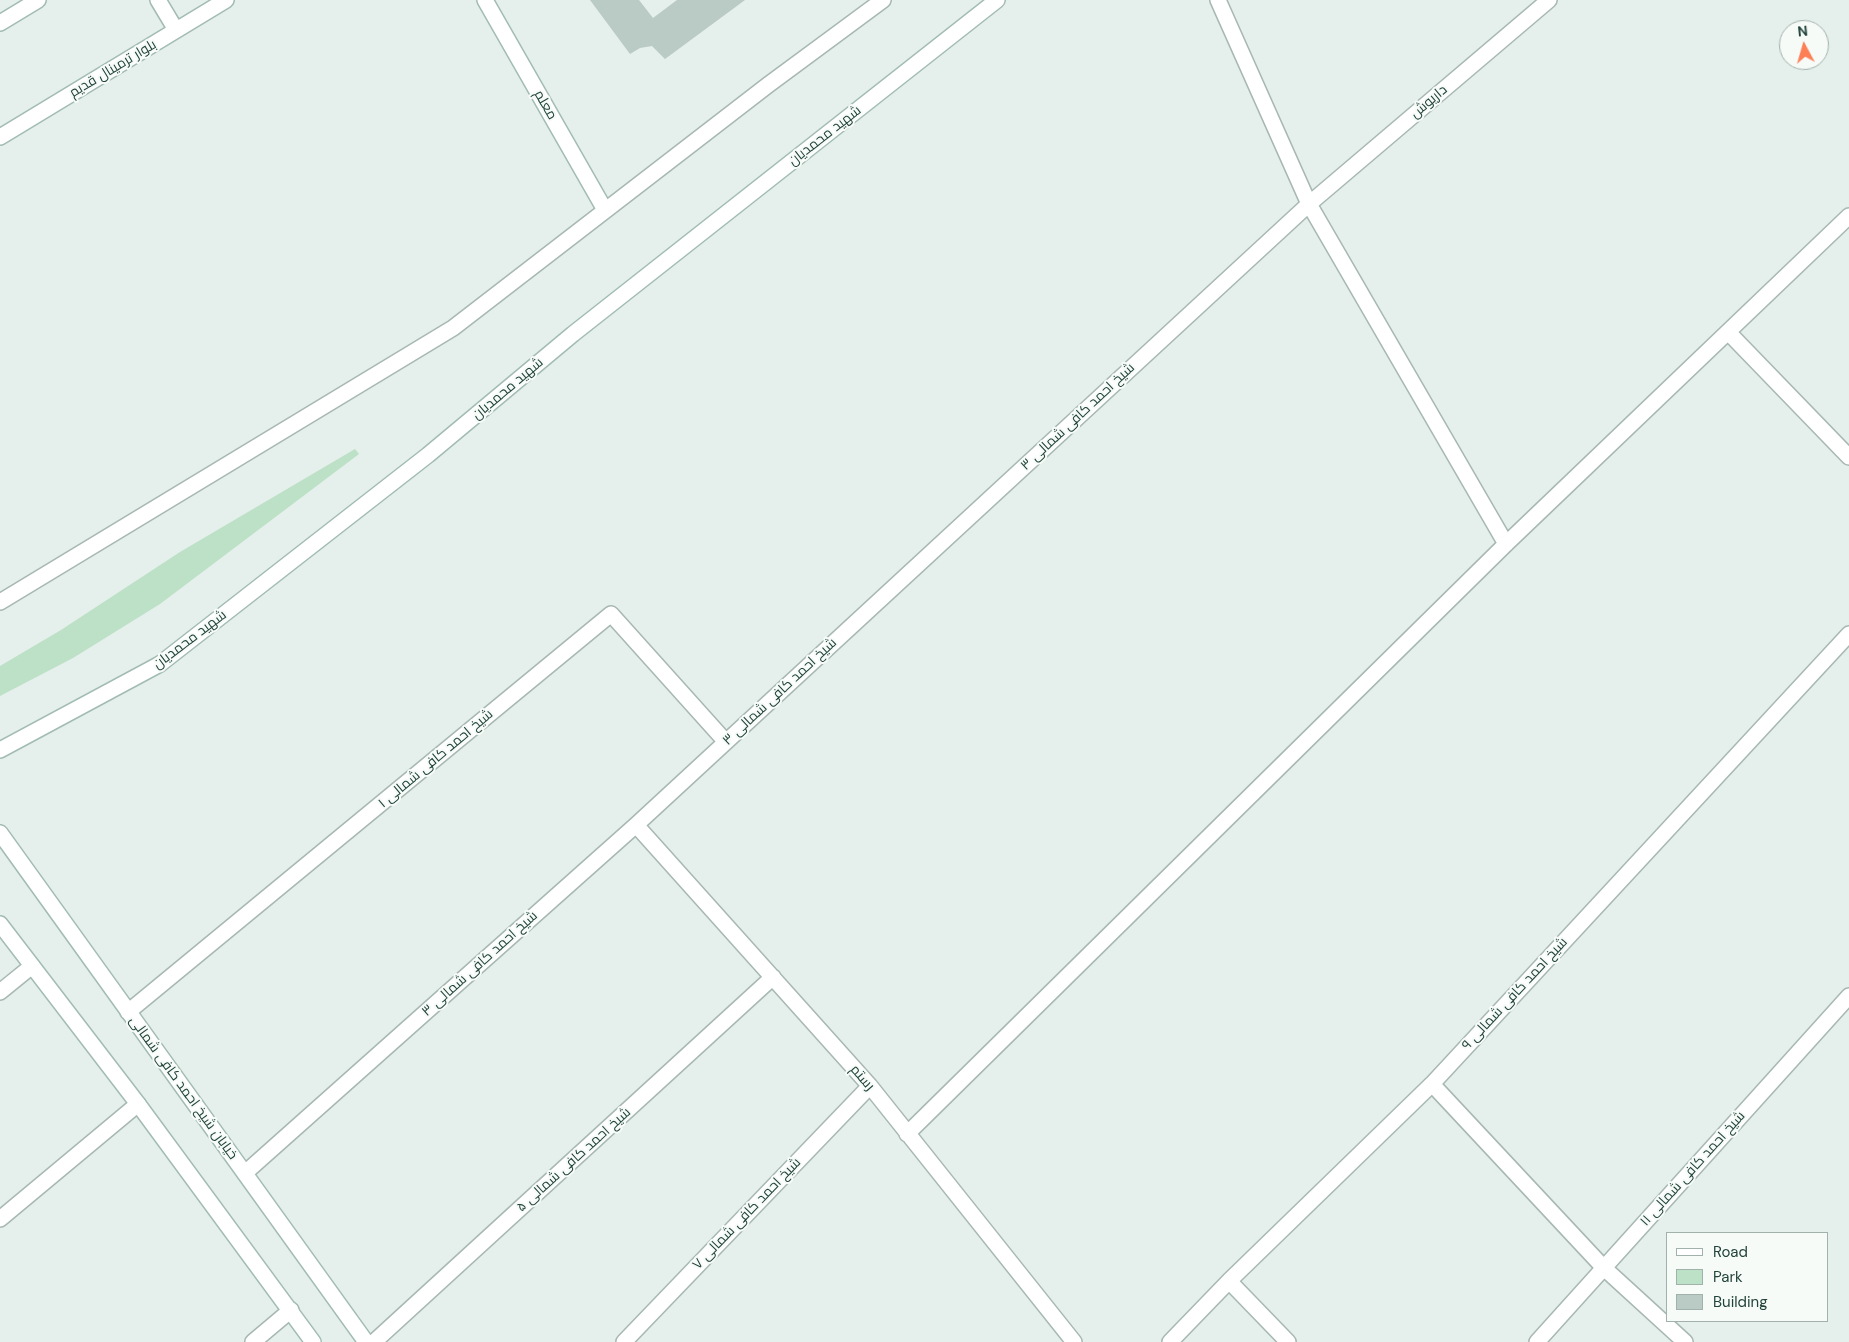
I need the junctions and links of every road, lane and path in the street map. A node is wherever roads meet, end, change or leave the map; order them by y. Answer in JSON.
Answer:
{"nodes":[{"id":1,"x":38,"y":0,"type":"edge"},
{"id":2,"x":158,"y":0,"type":"edge"},
{"id":3,"x":226,"y":0,"type":"edge"},
{"id":4,"x":485,"y":0,"type":"edge"},
{"id":5,"x":883,"y":0,"type":"edge"},
{"id":6,"x":997,"y":0,"type":"edge"},
{"id":7,"x":1218,"y":0,"type":"edge"},
{"id":8,"x":1550,"y":0,"type":"edge"},
{"id":9,"x":0,"y":23,"type":"edge"},
{"id":10,"x":176,"y":30,"type":"junction"},
{"id":11,"x":0,"y":137,"type":"edge"},
{"id":12,"x":1309,"y":204,"type":"junction"},
{"id":13,"x":605,"y":210,"type":"junction"},
{"id":14,"x":1849,"y":216,"type":"edge"},
{"id":15,"x":1728,"y":332,"type":"junction"},
{"id":16,"x":1849,"y":457,"type":"edge"},
{"id":17,"x":1506,"y":544,"type":"junction"},
{"id":18,"x":0,"y":602,"type":"edge"},
{"id":19,"x":1849,"y":634,"type":"edge"},
{"id":20,"x":726,"y":742,"type":"junction"},
{"id":21,"x":0,"y":750,"type":"edge"},
{"id":22,"x":636,"y":825,"type":"junction"},
{"id":23,"x":0,"y":833,"type":"edge"},
{"id":24,"x":0,"y":924,"type":"edge"},
{"id":25,"x":32,"y":966,"type":"junction"},
{"id":26,"x":774,"y":977,"type":"junction"},
{"id":27,"x":0,"y":992,"type":"edge"},
{"id":28,"x":1849,"y":996,"type":"edge"},
{"id":29,"x":128,"y":1012,"type":"junction"},
{"id":30,"x":1432,"y":1084,"type":"junction"},
{"id":31,"x":870,"y":1086,"type":"junction"},
{"id":32,"x":138,"y":1104,"type":"junction"},
{"id":33,"x":907,"y":1134,"type":"junction"},
{"id":34,"x":245,"y":1173,"type":"junction"},
{"id":35,"x":0,"y":1219,"type":"edge"},
{"id":36,"x":1604,"y":1268,"type":"junction"},
{"id":37,"x":1229,"y":1281,"type":"junction"},
{"id":38,"x":291,"y":1310,"type":"junction"},
{"id":39,"x":253,"y":1342,"type":"edge"},
{"id":40,"x":313,"y":1342,"type":"edge"},
{"id":41,"x":366,"y":1342,"type":"edge"},
{"id":42,"x":374,"y":1342,"type":"edge"},
{"id":43,"x":624,"y":1342,"type":"edge"},
{"id":44,"x":1074,"y":1342,"type":"edge"},
{"id":45,"x":1170,"y":1342,"type":"edge"},
{"id":46,"x":1288,"y":1342,"type":"edge"},
{"id":47,"x":1537,"y":1342,"type":"edge"},
{"id":48,"x":1685,"y":1342,"type":"edge"}],
"edges":[{"from":1,"to":9,"type":"street"},
{"from":2,"to":10,"type":"street"},
{"from":3,"to":10,"type":"street","name":"بلوار ترمینال قدیم"},
{"from":4,"to":13,"type":"street","name":"معلم"},
{"from":5,"to":13,"type":"street"},
{"from":6,"to":21,"type":"street","name":"شهید محمدیان"},
{"from":7,"to":12,"type":"street"},
{"from":8,"to":12,"type":"street","name":"داریوش"},
{"from":10,"to":11,"type":"street","name":"بلوار ترمینال قدیم"},
{"from":12,"to":17,"type":"street"},
{"from":12,"to":20,"type":"street","name":"شیخ احمد کافی شمالی ۳"},
{"from":13,"to":18,"type":"street"},
{"from":14,"to":15,"type":"street"},
{"from":15,"to":16,"type":"street"},
{"from":15,"to":17,"type":"street"},
{"from":17,"to":33,"type":"street"},
{"from":19,"to":30,"type":"street","name":"شیخ احمد کافی شمالی ۹"},
{"from":20,"to":22,"type":"street","name":"شیخ احمد کافی شمالی ۳"},
{"from":20,"to":29,"type":"street","name":"شیخ احمد کافی شمالی ۱"},
{"from":22,"to":26,"type":"street","name":"رستم"},
{"from":22,"to":34,"type":"street","name":"شیخ احمد کافی شمالی ۳"},
{"from":23,"to":29,"type":"street","name":"خیابان شیخ احمد کافی شمالی"},
{"from":24,"to":25,"type":"street"},
{"from":25,"to":27,"type":"street"},
{"from":25,"to":32,"type":"street"},
{"from":26,"to":31,"type":"street","name":"رستم"},
{"from":26,"to":42,"type":"street","name":"شیخ احمد کافی شمالی ۵"},
{"from":28,"to":36,"type":"street","name":"شیخ احمد کافی شمالی ۱۱"},
{"from":29,"to":34,"type":"street","name":"خیابان شیخ احمد کافی شمالی"},
{"from":30,"to":36,"type":"street"},
{"from":30,"to":37,"type":"street","name":"شیخ احمد کافی شمالی ۹"},
{"from":31,"to":33,"type":"street","name":"رستم"},
{"from":31,"to":43,"type":"street","name":"شیخ احمد کافی شمالی ۷"},
{"from":32,"to":35,"type":"street"},
{"from":32,"to":38,"type":"street"},
{"from":33,"to":44,"type":"street","name":"رستم"},
{"from":34,"to":41,"type":"street","name":"خیابان شیخ احمد کافی شمالی"},
{"from":36,"to":47,"type":"street","name":"شیخ احمد کافی شمالی ۱۱"},
{"from":36,"to":48,"type":"street"},
{"from":37,"to":45,"type":"street","name":"شیخ احمد کافی شمالی ۹"},
{"from":37,"to":46,"type":"street"},
{"from":38,"to":39,"type":"street"},
{"from":38,"to":40,"type":"street"}]}
